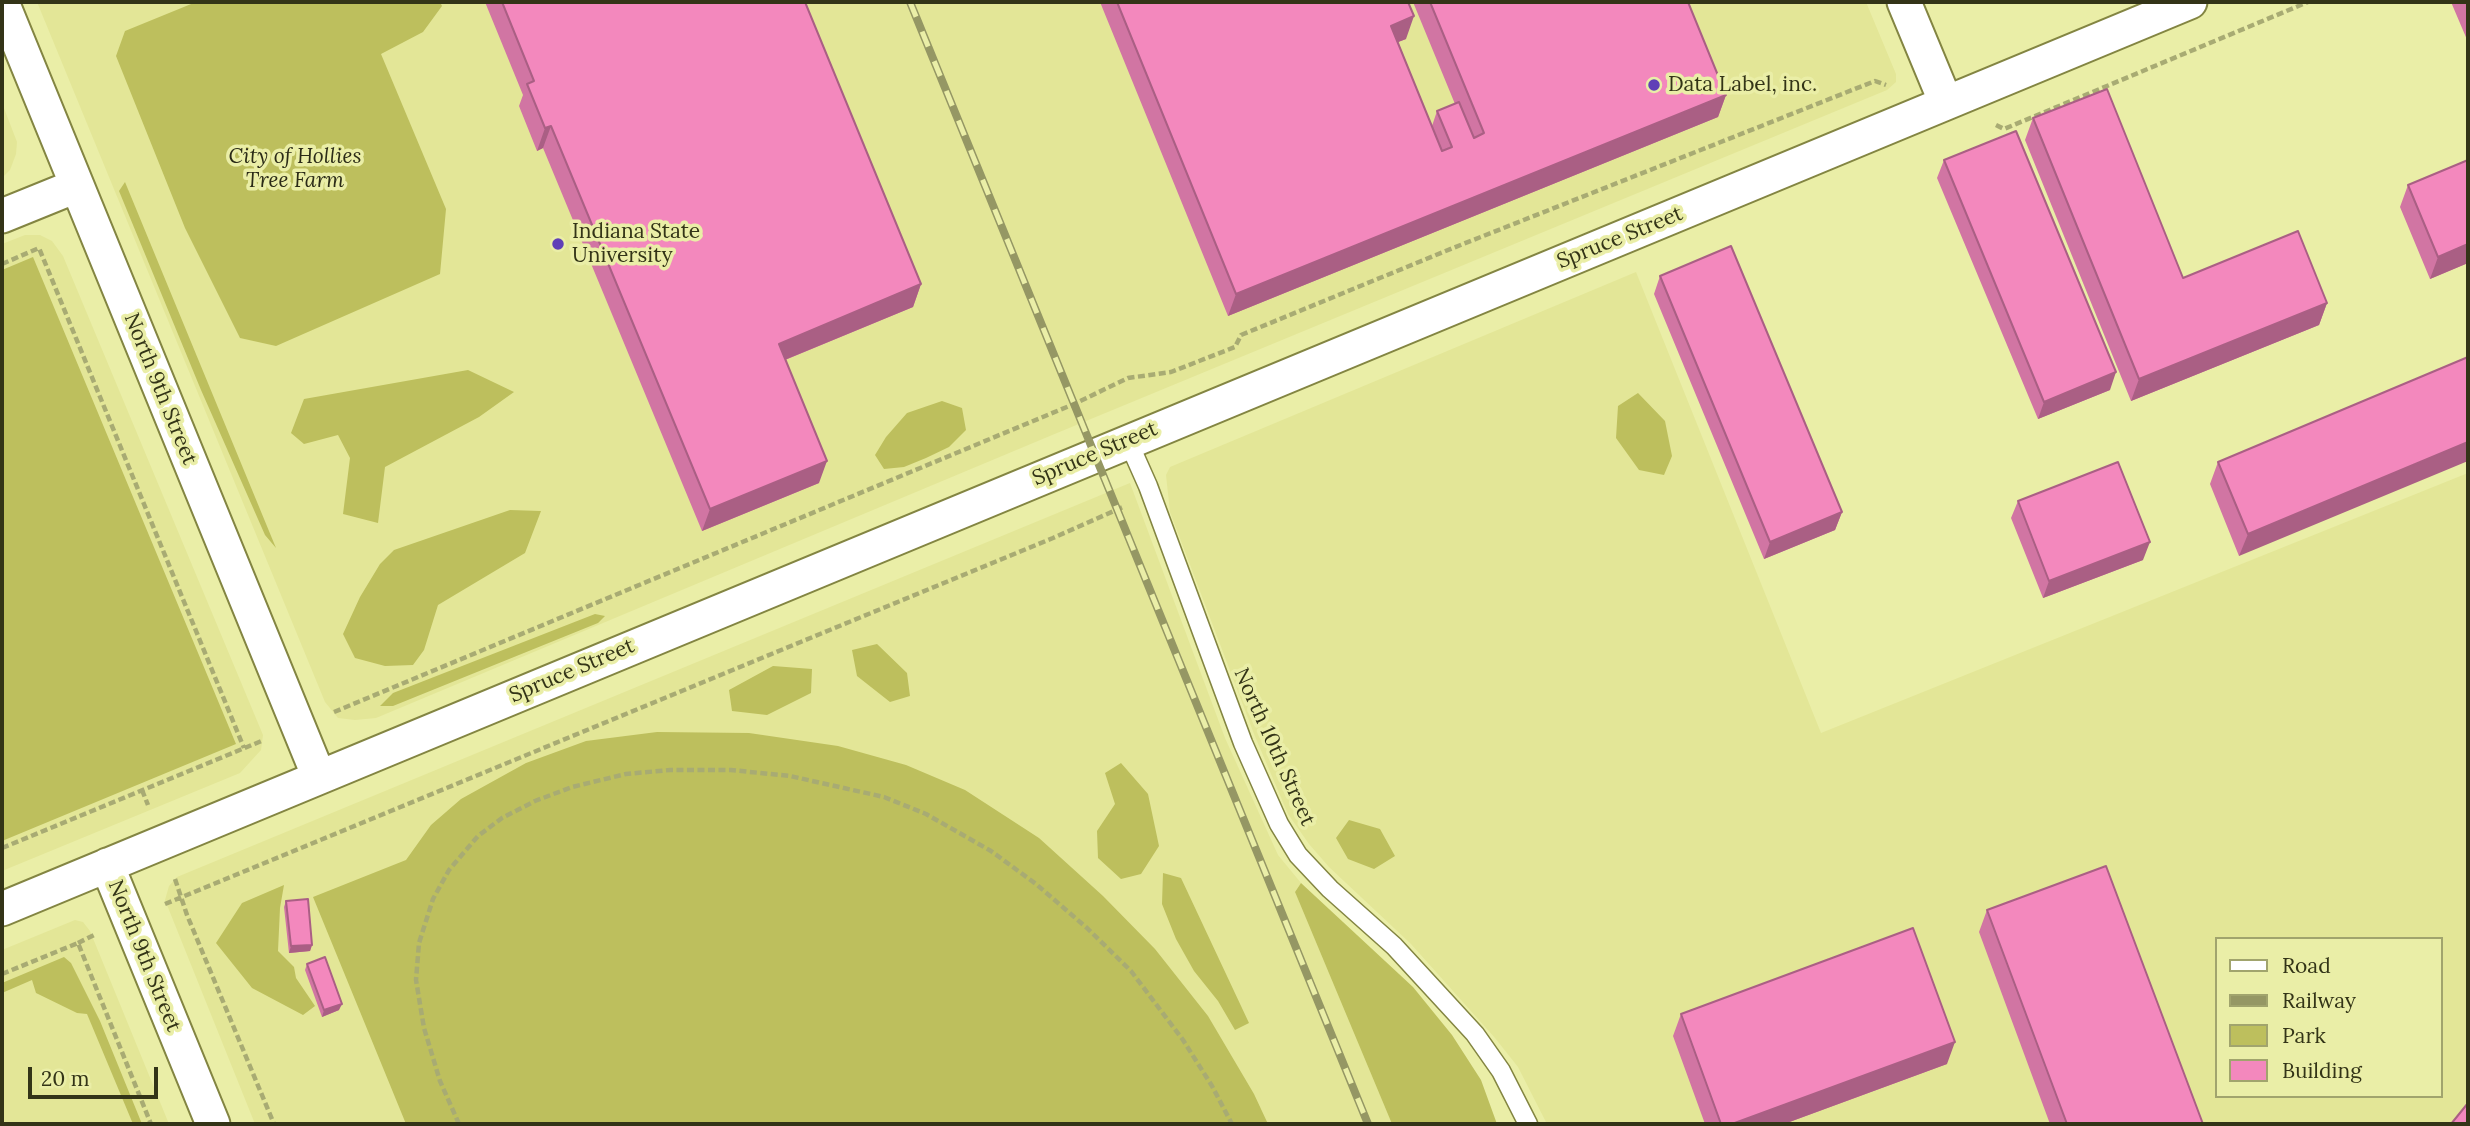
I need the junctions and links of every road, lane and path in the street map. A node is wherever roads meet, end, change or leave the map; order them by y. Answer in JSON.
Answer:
{"nodes":[{"id":1,"x":2,"y":2,"type":"edge"},
{"id":2,"x":1904,"y":2,"type":"edge"},
{"id":3,"x":2184,"y":3,"type":"edge"},
{"id":4,"x":1946,"y":103,"type":"junction"},
{"id":5,"x":76,"y":186,"type":"junction"},
{"id":6,"x":2,"y":216,"type":"edge"},
{"id":7,"x":2,"y":264,"type":"edge"},
{"id":8,"x":1128,"y":440,"type":"junction"},
{"id":9,"x":1152,"y":499,"type":"junction"},
{"id":10,"x":244,"y":748,"type":"dead end"},
{"id":11,"x":319,"y":777,"type":"junction"},
{"id":12,"x":142,"y":790,"type":"dead end"},
{"id":13,"x":163,"y":841,"type":"junction"},
{"id":14,"x":107,"y":865,"type":"junction"},
{"id":15,"x":181,"y":897,"type":"junction"},
{"id":16,"x":2,"y":909,"type":"edge"},
{"id":17,"x":129,"y":919,"type":"junction"},
{"id":18,"x":78,"y":943,"type":"junction"},
{"id":19,"x":2,"y":974,"type":"edge"},
{"id":20,"x":151,"y":1124,"type":"edge"},
{"id":21,"x":213,"y":1124,"type":"edge"},
{"id":22,"x":274,"y":1124,"type":"edge"},
{"id":23,"x":459,"y":1124,"type":"edge"},
{"id":24,"x":1232,"y":1124,"type":"edge"},
{"id":25,"x":1528,"y":1124,"type":"edge"}],
"edges":[{"from":1,"to":5,"type":"street","name":"North 9th Street"},
{"from":2,"to":4,"type":"street"},
{"from":3,"to":4,"type":"street","name":"Spruce Street"},
{"from":4,"to":8,"type":"street","name":"Spruce Street"},
{"from":5,"to":6,"type":"street"},
{"from":5,"to":11,"type":"street","name":"North 9th Street"},
{"from":7,"to":10,"type":"path"},
{"from":8,"to":9,"type":"lane","name":"North 10th Street"},
{"from":8,"to":11,"type":"street","name":"Spruce Street"},
{"from":9,"to":15,"type":"path"},
{"from":9,"to":25,"type":"lane","name":"North 10th Street"},
{"from":11,"to":13,"type":"street","name":"Spruce Street"},
{"from":12,"to":13,"type":"path"},
{"from":13,"to":14,"type":"street","name":"Spruce Street"},
{"from":13,"to":15,"type":"path"},
{"from":14,"to":16,"type":"street","name":"Spruce Street"},
{"from":14,"to":17,"type":"street","name":"North 9th Street"},
{"from":15,"to":17,"type":"path"},
{"from":15,"to":22,"type":"path"},
{"from":17,"to":18,"type":"path"},
{"from":17,"to":21,"type":"street","name":"North 9th Street"},
{"from":18,"to":19,"type":"path"},
{"from":18,"to":20,"type":"path"},
{"from":23,"to":24,"type":"path"}]}
